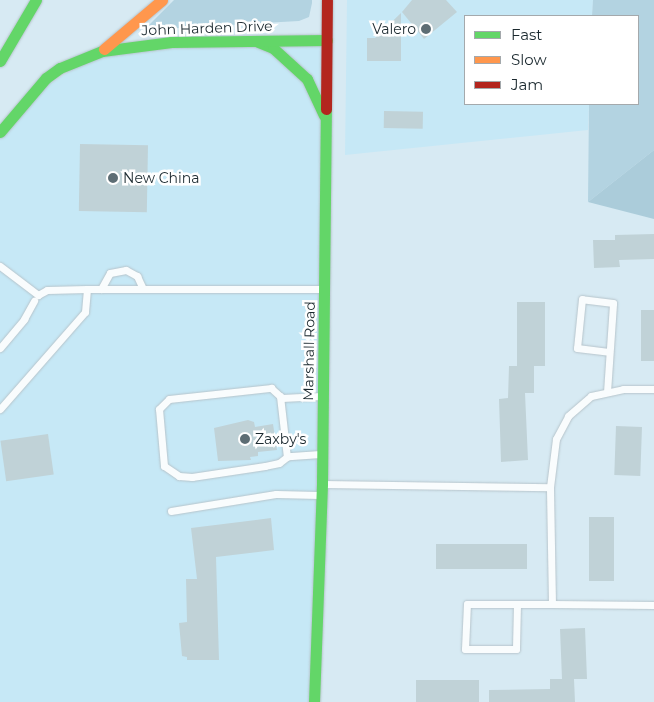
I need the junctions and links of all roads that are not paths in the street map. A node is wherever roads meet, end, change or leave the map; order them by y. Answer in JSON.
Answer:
{"nodes":[{"id":1,"x":36,"y":0,"type":"edge"},
{"id":2,"x":162,"y":0,"type":"edge"},
{"id":3,"x":326,"y":0,"type":"edge"},
{"id":4,"x":327,"y":40,"type":"junction"},
{"id":5,"x":254,"y":41,"type":"junction"},
{"id":6,"x":102,"y":51,"type":"junction"},
{"id":7,"x":0,"y":61,"type":"edge"},
{"id":8,"x":325,"y":117,"type":"junction"},
{"id":9,"x":0,"y":132,"type":"edge"},
{"id":10,"x":0,"y":266,"type":"edge"},
{"id":11,"x":143,"y":289,"type":"junction"},
{"id":12,"x":324,"y":289,"type":"junction"},
{"id":13,"x":87,"y":290,"type":"junction"},
{"id":14,"x":101,"y":290,"type":"junction"},
{"id":15,"x":34,"y":301,"type":"dead end"},
{"id":16,"x":0,"y":348,"type":"edge"},
{"id":17,"x":609,"y":352,"type":"junction"},
{"id":18,"x":654,"y":389,"type":"edge"},
{"id":19,"x":607,"y":392,"type":"junction"},
{"id":20,"x":280,"y":396,"type":"junction"},
{"id":21,"x":324,"y":396,"type":"junction"},
{"id":22,"x":0,"y":409,"type":"edge"},
{"id":23,"x":323,"y":453,"type":"junction"},
{"id":24,"x":287,"y":457,"type":"junction"},
{"id":25,"x":550,"y":487,"type":"junction"},
{"id":26,"x":322,"y":489,"type":"junction"},
{"id":27,"x":172,"y":511,"type":"dead end"},
{"id":28,"x":517,"y":604,"type":"junction"},
{"id":29,"x":552,"y":604,"type":"junction"},
{"id":30,"x":654,"y":605,"type":"edge"},
{"id":31,"x":314,"y":702,"type":"edge"}],
"edges":[{"from":1,"to":7,"type":"main road"},
{"from":2,"to":6,"type":"main road"},
{"from":3,"to":4,"type":"main road","name":"Marshall Road"},
{"from":4,"to":5,"type":"main road","name":"John Harden Drive"},
{"from":4,"to":8,"type":"main road","name":"Marshall Road"},
{"from":5,"to":6,"type":"main road","name":"John Harden Drive"},
{"from":5,"to":8,"type":"main road"},
{"from":6,"to":9,"type":"main road","name":"John Harden Drive"},
{"from":8,"to":12,"type":"main road","name":"Marshall Road"},
{"from":10,"to":13,"type":"lane"},
{"from":11,"to":12,"type":"lane"},
{"from":11,"to":14,"type":"lane"},
{"from":11,"to":14,"type":"lane"},
{"from":12,"to":21,"type":"main road","name":"Marshall Road"},
{"from":13,"to":14,"type":"lane"},
{"from":13,"to":22,"type":"lane"},
{"from":15,"to":16,"type":"lane"},
{"from":17,"to":17,"type":"lane"},
{"from":17,"to":19,"type":"lane"},
{"from":18,"to":19,"type":"lane"},
{"from":19,"to":25,"type":"lane"},
{"from":20,"to":21,"type":"lane"},
{"from":20,"to":24,"type":"lane"},
{"from":20,"to":24,"type":"lane"},
{"from":21,"to":23,"type":"main road","name":"Marshall Road"},
{"from":23,"to":24,"type":"lane"},
{"from":23,"to":26,"type":"main road","name":"Marshall Road"},
{"from":25,"to":26,"type":"lane"},
{"from":25,"to":29,"type":"lane"},
{"from":26,"to":27,"type":"lane"},
{"from":26,"to":31,"type":"main road","name":"Marshall Road"},
{"from":28,"to":28,"type":"lane"},
{"from":28,"to":29,"type":"lane"},
{"from":29,"to":30,"type":"lane"}]}
